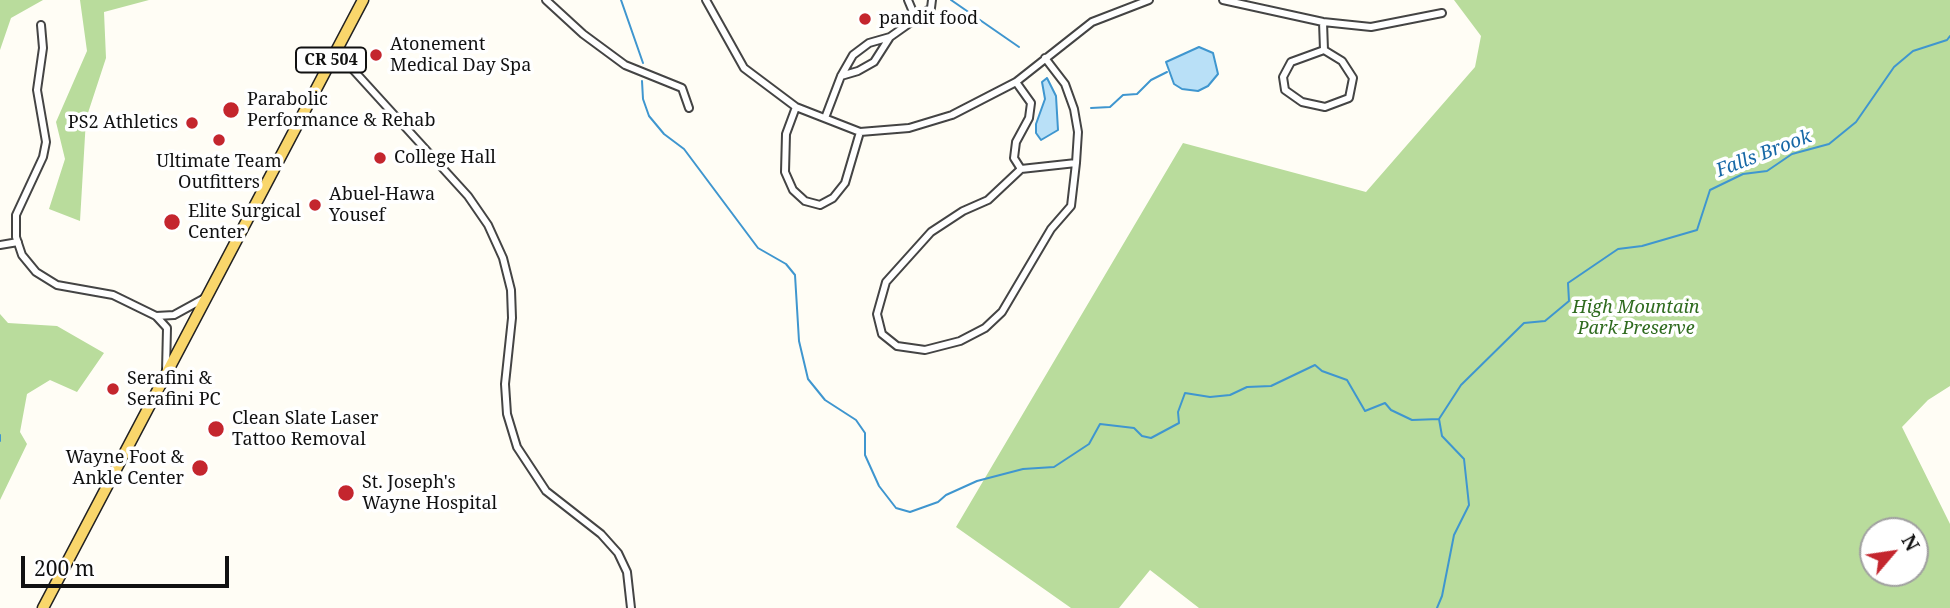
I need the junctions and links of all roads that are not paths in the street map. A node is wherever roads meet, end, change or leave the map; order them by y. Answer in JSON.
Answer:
{"nodes":[{"id":1,"x":363,"y":0,"type":"edge"},
{"id":2,"x":546,"y":0,"type":"edge"},
{"id":3,"x":707,"y":0,"type":"edge"},
{"id":4,"x":908,"y":0,"type":"edge"},
{"id":5,"x":932,"y":0,"type":"edge"},
{"id":6,"x":1149,"y":0,"type":"edge"},
{"id":7,"x":1223,"y":0,"type":"edge"},
{"id":8,"x":1240,"y":1,"type":"edge"},
{"id":9,"x":1442,"y":13,"type":"dead end"},
{"id":10,"x":916,"y":19,"type":"junction"},
{"id":11,"x":1323,"y":22,"type":"junction"},
{"id":12,"x":41,"y":25,"type":"dead end"},
{"id":13,"x":890,"y":37,"type":"junction"},
{"id":14,"x":1324,"y":50,"type":"junction"},
{"id":15,"x":336,"y":51,"type":"junction"},
{"id":16,"x":1045,"y":58,"type":"junction"},
{"id":17,"x":841,"y":76,"type":"junction"},
{"id":18,"x":1016,"y":82,"type":"junction"},
{"id":19,"x":796,"y":107,"type":"junction"},
{"id":20,"x":689,"y":108,"type":"dead end"},
{"id":21,"x":825,"y":118,"type":"junction"},
{"id":22,"x":860,"y":132,"type":"junction"},
{"id":23,"x":1076,"y":163,"type":"junction"},
{"id":24,"x":1021,"y":169,"type":"junction"},
{"id":25,"x":18,"y":242,"type":"junction"},
{"id":26,"x":0,"y":245,"type":"edge"},
{"id":27,"x":205,"y":298,"type":"junction"},
{"id":28,"x":156,"y":316,"type":"junction"},
{"id":29,"x":166,"y":372,"type":"junction"},
{"id":30,"x":43,"y":608,"type":"edge"},
{"id":31,"x":631,"y":608,"type":"edge"}],
"edges":[{"from":1,"to":15,"type":"main road","number":"CR 504"},
{"from":2,"to":20,"type":"street"},
{"from":3,"to":19,"type":"street"},
{"from":4,"to":10,"type":"street"},
{"from":5,"to":10,"type":"street"},
{"from":6,"to":16,"type":"street"},
{"from":7,"to":8,"type":"street"},
{"from":8,"to":11,"type":"street"},
{"from":9,"to":11,"type":"street"},
{"from":10,"to":13,"type":"street"},
{"from":11,"to":14,"type":"street"},
{"from":12,"to":25,"type":"street"},
{"from":13,"to":17,"type":"street"},
{"from":13,"to":17,"type":"street"},
{"from":14,"to":14,"type":"street"},
{"from":15,"to":27,"type":"main road","number":"CR 504"},
{"from":15,"to":31,"type":"street"},
{"from":16,"to":18,"type":"street"},
{"from":16,"to":23,"type":"street"},
{"from":17,"to":21,"type":"street"},
{"from":18,"to":22,"type":"street"},
{"from":18,"to":24,"type":"street"},
{"from":19,"to":21,"type":"street"},
{"from":19,"to":22,"type":"street"},
{"from":21,"to":22,"type":"street"},
{"from":23,"to":24,"type":"street"},
{"from":23,"to":24,"type":"street"},
{"from":25,"to":26,"type":"street"},
{"from":25,"to":28,"type":"street"},
{"from":27,"to":28,"type":"street"},
{"from":27,"to":29,"type":"main road","number":"CR 504"},
{"from":28,"to":29,"type":"street"},
{"from":29,"to":30,"type":"main road","number":"CR 504"}]}
